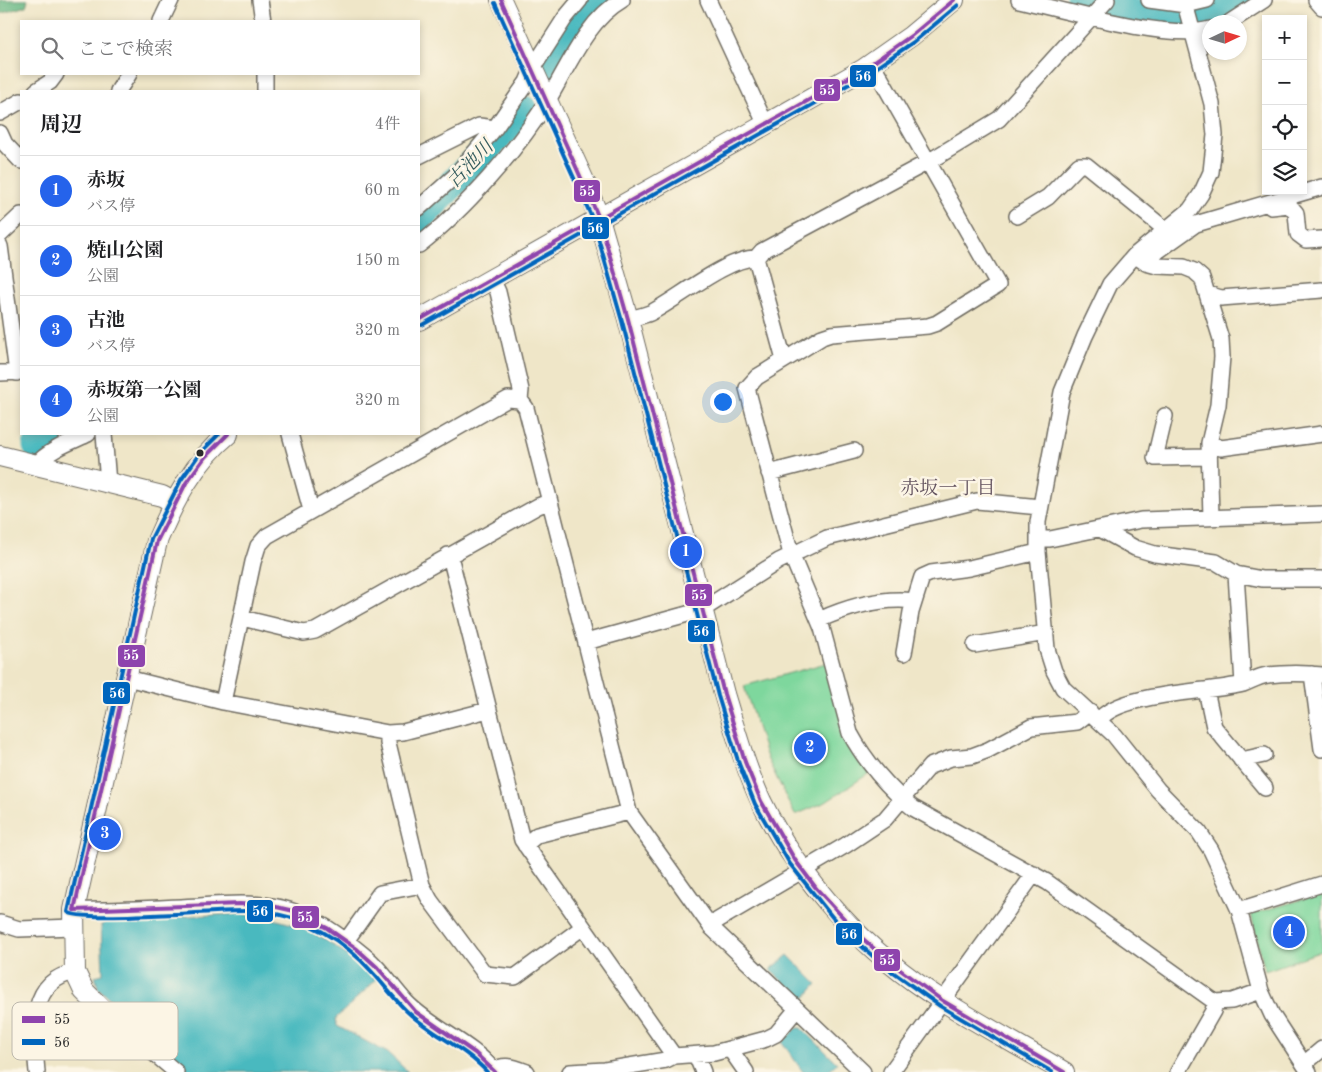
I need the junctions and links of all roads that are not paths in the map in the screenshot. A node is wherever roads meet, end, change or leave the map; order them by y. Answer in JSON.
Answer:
{"nodes":[{"id":1,"x":171,"y":0,"type":"edge"},
{"id":2,"x":260,"y":0,"type":"edge"},
{"id":3,"x":501,"y":0,"type":"edge"},
{"id":4,"x":580,"y":0,"type":"edge"},
{"id":5,"x":622,"y":0,"type":"edge"},
{"id":6,"x":708,"y":0,"type":"edge"},
{"id":7,"x":954,"y":0,"type":"edge"},
{"id":8,"x":1020,"y":0,"type":"edge"},
{"id":9,"x":1107,"y":0,"type":"edge"},
{"id":10,"x":1149,"y":0,"type":"edge"},
{"id":11,"x":1207,"y":0,"type":"edge"},
{"id":12,"x":1264,"y":0,"type":"edge"},
{"id":13,"x":1316,"y":0,"type":"edge"},
{"id":14,"x":1322,"y":7,"type":"edge"},
{"id":15,"x":1095,"y":15,"type":"junction"},
{"id":16,"x":1188,"y":15,"type":"edge"},
{"id":17,"x":1241,"y":15,"type":"edge"},
{"id":18,"x":161,"y":20,"type":"edge"},
{"id":19,"x":263,"y":20,"type":"edge"},
{"id":20,"x":1202,"y":24,"type":"edge"},
{"id":21,"x":872,"y":63,"type":"junction"},
{"id":22,"x":533,"y":68,"type":"junction"},
{"id":23,"x":55,"y":75,"type":"edge"},
{"id":24,"x":129,"y":75,"type":"edge"},
{"id":25,"x":265,"y":75,"type":"edge"},
{"id":26,"x":38,"y":90,"type":"edge"},
{"id":27,"x":119,"y":90,"type":"edge"},
{"id":28,"x":266,"y":90,"type":"edge"},
{"id":29,"x":548,"y":100,"type":"junction"},
{"id":30,"x":20,"y":102,"type":"edge"},
{"id":31,"x":0,"y":113,"type":"edge"},
{"id":32,"x":765,"y":123,"type":"junction"},
{"id":33,"x":494,"y":128,"type":"junction"},
{"id":34,"x":0,"y":133,"type":"edge"},
{"id":35,"x":420,"y":156,"type":"edge"},
{"id":36,"x":20,"y":160,"type":"edge"},
{"id":37,"x":928,"y":162,"type":"junction"},
{"id":38,"x":1322,"y":187,"type":"edge"},
{"id":39,"x":420,"y":207,"type":"edge"},
{"id":40,"x":1247,"y":208,"type":"junction"},
{"id":41,"x":20,"y":216,"type":"edge"},
{"id":42,"x":1017,"y":216,"type":"dead end"},
{"id":43,"x":599,"y":218,"type":"junction"},
{"id":44,"x":1166,"y":230,"type":"junction"},
{"id":45,"x":0,"y":236,"type":"edge"},
{"id":46,"x":1322,"y":239,"type":"edge"},
{"id":47,"x":420,"y":244,"type":"edge"},
{"id":48,"x":0,"y":246,"type":"edge"},
{"id":49,"x":756,"y":258,"type":"junction"},
{"id":50,"x":1141,"y":259,"type":"junction"},
{"id":51,"x":492,"y":279,"type":"junction"},
{"id":52,"x":1322,"y":290,"type":"edge"},
{"id":53,"x":1208,"y":294,"type":"junction"},
{"id":54,"x":420,"y":319,"type":"edge"},
{"id":55,"x":628,"y":319,"type":"junction"},
{"id":56,"x":784,"y":360,"type":"junction"},
{"id":57,"x":19,"y":372,"type":"edge"},
{"id":58,"x":0,"y":374,"type":"edge"},
{"id":59,"x":520,"y":400,"type":"junction"},
{"id":60,"x":1165,"y":416,"type":"dead end"},
{"id":61,"x":1322,"y":434,"type":"edge"},
{"id":62,"x":86,"y":435,"type":"edge"},
{"id":63,"x":104,"y":435,"type":"edge"},
{"id":64,"x":227,"y":435,"type":"edge"},
{"id":65,"x":290,"y":435,"type":"edge"},
{"id":66,"x":1209,"y":450,"type":"junction"},
{"id":67,"x":854,"y":451,"type":"dead end"},
{"id":68,"x":0,"y":456,"type":"edge"},
{"id":69,"x":36,"y":465,"type":"junction"},
{"id":70,"x":769,"y":473,"type":"junction"},
{"id":71,"x":108,"y":483,"type":"junction"},
{"id":72,"x":174,"y":502,"type":"junction"},
{"id":73,"x":549,"y":502,"type":"junction"},
{"id":74,"x":1040,"y":507,"type":"junction"},
{"id":75,"x":311,"y":510,"type":"junction"},
{"id":76,"x":1322,"y":514,"type":"edge"},
{"id":77,"x":1211,"y":518,"type":"junction"},
{"id":78,"x":1100,"y":529,"type":"junction"},
{"id":79,"x":1038,"y":546,"type":"junction"},
{"id":80,"x":790,"y":554,"type":"junction"},
{"id":81,"x":448,"y":555,"type":"junction"},
{"id":82,"x":1236,"y":574,"type":"junction"},
{"id":83,"x":1322,"y":579,"type":"edge"},
{"id":84,"x":914,"y":601,"type":"junction"},
{"id":85,"x":702,"y":610,"type":"junction"},
{"id":86,"x":242,"y":618,"type":"junction"},
{"id":87,"x":819,"y":620,"type":"junction"},
{"id":88,"x":1046,"y":633,"type":"junction"},
{"id":89,"x":586,"y":642,"type":"junction"},
{"id":90,"x":975,"y":645,"type":"dead end"},
{"id":91,"x":904,"y":653,"type":"dead end"},
{"id":92,"x":1317,"y":674,"type":"edge"},
{"id":93,"x":127,"y":678,"type":"junction"},
{"id":94,"x":1243,"y":684,"type":"junction"},
{"id":95,"x":1206,"y":690,"type":"junction"},
{"id":96,"x":223,"y":702,"type":"junction"},
{"id":97,"x":488,"y":710,"type":"junction"},
{"id":98,"x":1095,"y":716,"type":"junction"},
{"id":99,"x":388,"y":734,"type":"junction"},
{"id":100,"x":1322,"y":749,"type":"edge"},
{"id":101,"x":1264,"y":755,"type":"dead end"},
{"id":102,"x":1241,"y":760,"type":"junction"},
{"id":103,"x":1265,"y":788,"type":"dead end"},
{"id":104,"x":900,"y":798,"type":"junction"},
{"id":105,"x":629,"y":812,"type":"junction"},
{"id":106,"x":525,"y":845,"type":"junction"},
{"id":107,"x":803,"y":871,"type":"junction"},
{"id":108,"x":1034,"y":874,"type":"junction"},
{"id":109,"x":1322,"y":884,"type":"edge"},
{"id":110,"x":422,"y":885,"type":"junction"},
{"id":111,"x":1239,"y":910,"type":"junction"},
{"id":112,"x":73,"y":919,"type":"junction"},
{"id":113,"x":0,"y":923,"type":"edge"},
{"id":114,"x":584,"y":927,"type":"junction"},
{"id":115,"x":711,"y":927,"type":"junction"},
{"id":116,"x":346,"y":941,"type":"junction"},
{"id":117,"x":74,"y":972,"type":"junction"},
{"id":118,"x":1261,"y":991,"type":"junction"},
{"id":119,"x":942,"y":1000,"type":"junction"},
{"id":120,"x":39,"y":1002,"type":"edge"},
{"id":121,"x":95,"y":1002,"type":"edge"},
{"id":122,"x":1215,"y":1002,"type":"junction"},
{"id":123,"x":797,"y":1009,"type":"junction"},
{"id":124,"x":730,"y":1049,"type":"junction"},
{"id":125,"x":1322,"y":1050,"type":"edge"},
{"id":126,"x":696,"y":1055,"type":"junction"},
{"id":127,"x":674,"y":1056,"type":"junction"},
{"id":128,"x":162,"y":1060,"type":"edge"},
{"id":129,"x":1307,"y":1068,"type":"edge"},
{"id":130,"x":494,"y":1071,"type":"edge"},
{"id":131,"x":606,"y":1071,"type":"edge"},
{"id":132,"x":176,"y":1072,"type":"edge"},
{"id":133,"x":528,"y":1072,"type":"edge"},
{"id":134,"x":570,"y":1072,"type":"edge"},
{"id":135,"x":703,"y":1072,"type":"edge"},
{"id":136,"x":746,"y":1072,"type":"edge"},
{"id":137,"x":863,"y":1072,"type":"edge"},
{"id":138,"x":891,"y":1072,"type":"edge"},
{"id":139,"x":1064,"y":1072,"type":"edge"},
{"id":140,"x":1178,"y":1072,"type":"edge"}],
"edges":[{"from":1,"to":18,"type":"street"},
{"from":2,"to":19,"type":"street"},
{"from":3,"to":22,"type":"street"},
{"from":4,"to":22,"type":"street"},
{"from":5,"to":29,"type":"street"},
{"from":6,"to":32,"type":"street"},
{"from":7,"to":21,"type":"street"},
{"from":8,"to":15,"type":"street"},
{"from":9,"to":15,"type":"street"},
{"from":10,"to":16,"type":"street"},
{"from":11,"to":16,"type":"street"},
{"from":12,"to":17,"type":"street"},
{"from":13,"to":14,"type":"street"},
{"from":15,"to":16,"type":"street"},
{"from":15,"to":37,"type":"street"},
{"from":16,"to":20,"type":"street"},
{"from":16,"to":44,"type":"street"},
{"from":21,"to":32,"type":"street"},
{"from":21,"to":37,"type":"street"},
{"from":22,"to":29,"type":"street"},
{"from":22,"to":33,"type":"street"},
{"from":23,"to":26,"type":"street"},
{"from":24,"to":27,"type":"street"},
{"from":25,"to":28,"type":"street"},
{"from":29,"to":43,"type":"street"},
{"from":29,"to":47,"type":"street"},
{"from":30,"to":31,"type":"street"},
{"from":32,"to":43,"type":"street"},
{"from":33,"to":35,"type":"street"},
{"from":33,"to":39,"type":"street"},
{"from":34,"to":36,"type":"street"},
{"from":37,"to":49,"type":"street"},
{"from":37,"to":56,"type":"street"},
{"from":38,"to":40,"type":"street"},
{"from":40,"to":46,"type":"street"},
{"from":40,"to":50,"type":"street"},
{"from":41,"to":45,"type":"street"},
{"from":42,"to":44,"type":"street"},
{"from":43,"to":51,"type":"street"},
{"from":43,"to":55,"type":"street"},
{"from":44,"to":50,"type":"street"},
{"from":48,"to":57,"type":"street"},
{"from":49,"to":55,"type":"street"},
{"from":49,"to":56,"type":"street"},
{"from":50,"to":53,"type":"street"},
{"from":50,"to":74,"type":"street"},
{"from":51,"to":54,"type":"street"},
{"from":51,"to":59,"type":"street"},
{"from":52,"to":53,"type":"street"},
{"from":53,"to":66,"type":"street"},
{"from":55,"to":85,"type":"street"},
{"from":56,"to":70,"type":"street"},
{"from":57,"to":58,"type":"street"},
{"from":59,"to":73,"type":"street"},
{"from":59,"to":75,"type":"street"},
{"from":60,"to":66,"type":"street"},
{"from":61,"to":66,"type":"street"},
{"from":62,"to":69,"type":"street"},
{"from":63,"to":71,"type":"street"},
{"from":64,"to":72,"type":"street"},
{"from":65,"to":75,"type":"street"},
{"from":66,"to":77,"type":"street"},
{"from":67,"to":70,"type":"street"},
{"from":68,"to":69,"type":"street"},
{"from":69,"to":71,"type":"street"},
{"from":70,"to":80,"type":"street"},
{"from":71,"to":72,"type":"street"},
{"from":72,"to":93,"type":"street"},
{"from":73,"to":81,"type":"street"},
{"from":73,"to":89,"type":"street"},
{"from":74,"to":79,"type":"street"},
{"from":74,"to":80,"type":"street"},
{"from":75,"to":86,"type":"street"},
{"from":76,"to":77,"type":"street"},
{"from":77,"to":78,"type":"street"},
{"from":78,"to":79,"type":"street"},
{"from":78,"to":82,"type":"street"},
{"from":79,"to":84,"type":"street"},
{"from":79,"to":88,"type":"street"},
{"from":80,"to":85,"type":"street"},
{"from":80,"to":87,"type":"street"},
{"from":81,"to":86,"type":"street"},
{"from":81,"to":97,"type":"street"},
{"from":82,"to":83,"type":"street"},
{"from":82,"to":94,"type":"street"},
{"from":84,"to":87,"type":"street"},
{"from":84,"to":91,"type":"street"},
{"from":85,"to":89,"type":"street"},
{"from":85,"to":107,"type":"street"},
{"from":86,"to":96,"type":"street"},
{"from":87,"to":104,"type":"street"},
{"from":88,"to":90,"type":"street"},
{"from":88,"to":98,"type":"street"},
{"from":89,"to":105,"type":"street"},
{"from":92,"to":94,"type":"street"},
{"from":92,"to":100,"type":"street"},
{"from":93,"to":96,"type":"street"},
{"from":93,"to":112,"type":"street"},
{"from":94,"to":95,"type":"street"},
{"from":95,"to":98,"type":"street"},
{"from":95,"to":102,"type":"street"},
{"from":96,"to":99,"type":"street"},
{"from":97,"to":99,"type":"street"},
{"from":97,"to":106,"type":"street"},
{"from":98,"to":104,"type":"street"},
{"from":98,"to":111,"type":"street"},
{"from":99,"to":110,"type":"street"},
{"from":101,"to":102,"type":"street"},
{"from":102,"to":103,"type":"street"},
{"from":104,"to":107,"type":"street"},
{"from":104,"to":108,"type":"street"},
{"from":105,"to":106,"type":"street"},
{"from":105,"to":115,"type":"street"},
{"from":106,"to":114,"type":"street"},
{"from":107,"to":115,"type":"street"},
{"from":107,"to":119,"type":"street"},
{"from":108,"to":119,"type":"street"},
{"from":108,"to":122,"type":"street"},
{"from":109,"to":111,"type":"street"},
{"from":110,"to":114,"type":"street"},
{"from":110,"to":116,"type":"street"},
{"from":111,"to":118,"type":"street"},
{"from":112,"to":113,"type":"street"},
{"from":112,"to":116,"type":"street"},
{"from":112,"to":117,"type":"street"},
{"from":114,"to":127,"type":"street"},
{"from":115,"to":123,"type":"street"},
{"from":116,"to":130,"type":"street"},
{"from":117,"to":120,"type":"street"},
{"from":117,"to":121,"type":"street"},
{"from":118,"to":122,"type":"street"},
{"from":118,"to":129,"type":"street"},
{"from":119,"to":138,"type":"street"},
{"from":119,"to":139,"type":"street"},
{"from":122,"to":140,"type":"street"},
{"from":123,"to":124,"type":"street"},
{"from":123,"to":137,"type":"street"},
{"from":124,"to":126,"type":"street"},
{"from":124,"to":136,"type":"street"},
{"from":125,"to":129,"type":"street"},
{"from":126,"to":127,"type":"street"},
{"from":126,"to":135,"type":"street"},
{"from":127,"to":131,"type":"street"},
{"from":128,"to":132,"type":"street"},
{"from":130,"to":133,"type":"street"},
{"from":131,"to":134,"type":"street"}]}
